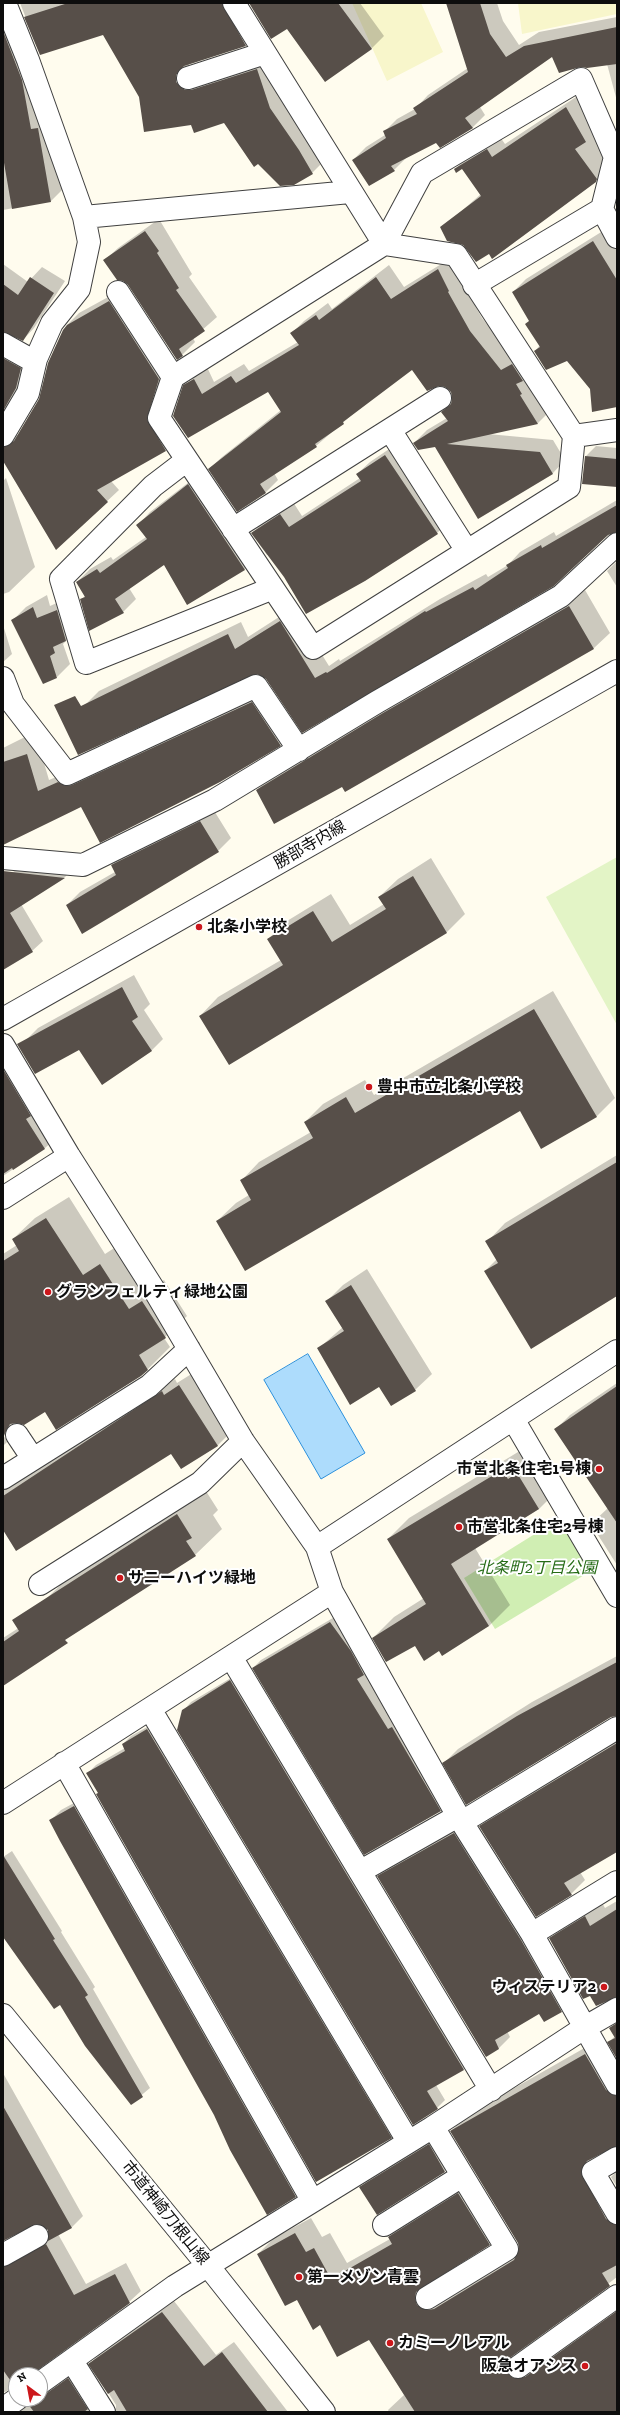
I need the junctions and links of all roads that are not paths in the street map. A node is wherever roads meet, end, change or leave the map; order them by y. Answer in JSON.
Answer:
{"nodes":[{"id":1,"x":5,"y":3,"type":"edge"},
{"id":2,"x":234,"y":3,"type":"edge"},
{"id":3,"x":265,"y":53,"type":"junction"},
{"id":4,"x":188,"y":78,"type":"dead end"},
{"id":5,"x":350,"y":192,"type":"junction"},
{"id":6,"x":602,"y":208,"type":"junction"},
{"id":7,"x":84,"y":217,"type":"junction"},
{"id":8,"x":617,"y":237,"type":"edge"},
{"id":9,"x":384,"y":244,"type":"junction"},
{"id":10,"x":474,"y":285,"type":"junction"},
{"id":11,"x":118,"y":292,"type":"dead end"},
{"id":12,"x":3,"y":344,"type":"edge"},
{"id":13,"x":35,"y":362,"type":"junction"},
{"id":14,"x":173,"y":376,"type":"junction"},
{"id":15,"x":440,"y":398,"type":"dead end"},
{"id":16,"x":390,"y":430,"type":"junction"},
{"id":17,"x":617,"y":430,"type":"edge"},
{"id":18,"x":3,"y":435,"type":"edge"},
{"id":19,"x":574,"y":436,"type":"junction"},
{"id":20,"x":187,"y":460,"type":"junction"},
{"id":21,"x":233,"y":529,"type":"junction"},
{"id":22,"x":617,"y":544,"type":"edge"},
{"id":23,"x":467,"y":551,"type":"junction"},
{"id":24,"x":273,"y":588,"type":"junction"},
{"id":25,"x":617,"y":670,"type":"edge"},
{"id":26,"x":3,"y":678,"type":"edge"},
{"id":27,"x":298,"y":750,"type":"junction"},
{"id":28,"x":3,"y":858,"type":"edge"},
{"id":29,"x":3,"y":1019,"type":"edge"},
{"id":30,"x":3,"y":1045,"type":"edge"},
{"id":31,"x":69,"y":1156,"type":"junction"},
{"id":32,"x":3,"y":1198,"type":"edge"},
{"id":33,"x":189,"y":1349,"type":"junction"},
{"id":34,"x":617,"y":1351,"type":"edge"},
{"id":35,"x":513,"y":1418,"type":"junction"},
{"id":36,"x":17,"y":1435,"type":"dead end"},
{"id":37,"x":243,"y":1441,"type":"junction"},
{"id":38,"x":33,"y":1459,"type":"junction"},
{"id":39,"x":3,"y":1478,"type":"edge"},
{"id":40,"x":317,"y":1547,"type":"junction"},
{"id":41,"x":40,"y":1584,"type":"dead end"},
{"id":42,"x":332,"y":1592,"type":"junction"},
{"id":43,"x":617,"y":1596,"type":"edge"},
{"id":44,"x":231,"y":1657,"type":"junction"},
{"id":45,"x":150,"y":1709,"type":"junction"},
{"id":46,"x":617,"y":1728,"type":"edge"},
{"id":47,"x":64,"y":1763,"type":"junction"},
{"id":48,"x":3,"y":1803,"type":"edge"},
{"id":49,"x":460,"y":1819,"type":"junction"},
{"id":50,"x":361,"y":1871,"type":"junction"},
{"id":51,"x":617,"y":1882,"type":"edge"},
{"id":52,"x":532,"y":1934,"type":"junction"},
{"id":53,"x":617,"y":2009,"type":"edge"},
{"id":54,"x":3,"y":2015,"type":"edge"},
{"id":55,"x":584,"y":2028,"type":"junction"},
{"id":56,"x":617,"y":2084,"type":"edge"},
{"id":57,"x":491,"y":2090,"type":"junction"},
{"id":58,"x":433,"y":2127,"type":"junction"},
{"id":59,"x":408,"y":2141,"type":"junction"},
{"id":60,"x":617,"y":2158,"type":"edge"},
{"id":61,"x":462,"y":2176,"type":"junction"},
{"id":62,"x":312,"y":2200,"type":"junction"},
{"id":63,"x":617,"y":2213,"type":"edge"},
{"id":64,"x":384,"y":2225,"type":"dead end"},
{"id":65,"x":37,"y":2236,"type":"dead end"},
{"id":66,"x":3,"y":2256,"type":"edge"},
{"id":67,"x":209,"y":2267,"type":"junction"},
{"id":68,"x":617,"y":2296,"type":"edge"},
{"id":69,"x":427,"y":2298,"type":"dead end"},
{"id":70,"x":72,"y":2361,"type":"junction"},
{"id":71,"x":518,"y":2367,"type":"dead end"},
{"id":72,"x":48,"y":2378,"type":"edge"},
{"id":73,"x":104,"y":2412,"type":"edge"},
{"id":74,"x":324,"y":2412,"type":"edge"}],
"edges":[{"from":1,"to":7,"type":"street"},
{"from":2,"to":3,"type":"street"},
{"from":3,"to":4,"type":"street"},
{"from":3,"to":5,"type":"street"},
{"from":5,"to":7,"type":"street"},
{"from":5,"to":9,"type":"street"},
{"from":6,"to":8,"type":"street"},
{"from":6,"to":9,"type":"street"},
{"from":6,"to":10,"type":"street"},
{"from":7,"to":13,"type":"street"},
{"from":9,"to":10,"type":"street"},
{"from":9,"to":14,"type":"street"},
{"from":10,"to":19,"type":"street"},
{"from":11,"to":14,"type":"street"},
{"from":12,"to":13,"type":"street"},
{"from":13,"to":18,"type":"street"},
{"from":14,"to":20,"type":"street"},
{"from":15,"to":16,"type":"street"},
{"from":16,"to":21,"type":"street"},
{"from":16,"to":23,"type":"street"},
{"from":17,"to":19,"type":"street"},
{"from":19,"to":23,"type":"street"},
{"from":20,"to":21,"type":"street"},
{"from":20,"to":24,"type":"street"},
{"from":21,"to":24,"type":"street"},
{"from":22,"to":27,"type":"street"},
{"from":23,"to":24,"type":"street"},
{"from":25,"to":29,"type":"street","name":"勝部寺内線"},
{"from":26,"to":27,"type":"street"},
{"from":27,"to":28,"type":"street"},
{"from":30,"to":31,"type":"street"},
{"from":31,"to":32,"type":"street"},
{"from":31,"to":33,"type":"street"},
{"from":33,"to":37,"type":"street"},
{"from":33,"to":38,"type":"street"},
{"from":34,"to":35,"type":"street"},
{"from":35,"to":40,"type":"street"},
{"from":35,"to":43,"type":"street"},
{"from":36,"to":38,"type":"street"},
{"from":37,"to":40,"type":"street"},
{"from":37,"to":41,"type":"street"},
{"from":38,"to":39,"type":"street"},
{"from":40,"to":42,"type":"street"},
{"from":42,"to":44,"type":"street"},
{"from":42,"to":49,"type":"street"},
{"from":44,"to":45,"type":"street"},
{"from":44,"to":50,"type":"street"},
{"from":45,"to":47,"type":"street"},
{"from":45,"to":59,"type":"street"},
{"from":46,"to":49,"type":"street"},
{"from":47,"to":48,"type":"street"},
{"from":47,"to":62,"type":"street"},
{"from":49,"to":50,"type":"street"},
{"from":49,"to":52,"type":"street"},
{"from":50,"to":57,"type":"street"},
{"from":51,"to":52,"type":"street"},
{"from":52,"to":55,"type":"street"},
{"from":53,"to":55,"type":"street"},
{"from":54,"to":67,"type":"street","name":"市道神崎刀根山線"},
{"from":55,"to":56,"type":"street"},
{"from":55,"to":57,"type":"street"},
{"from":57,"to":58,"type":"street"},
{"from":58,"to":59,"type":"street"},
{"from":58,"to":61,"type":"street"},
{"from":59,"to":62,"type":"street"},
{"from":60,"to":63,"type":"street"},
{"from":61,"to":64,"type":"street"},
{"from":61,"to":69,"type":"street"},
{"from":62,"to":67,"type":"street"},
{"from":65,"to":66,"type":"street"},
{"from":67,"to":70,"type":"street"},
{"from":67,"to":74,"type":"street","name":"市道神崎刀根山線"},
{"from":68,"to":71,"type":"street"},
{"from":70,"to":72,"type":"street"},
{"from":70,"to":73,"type":"street"}]}
